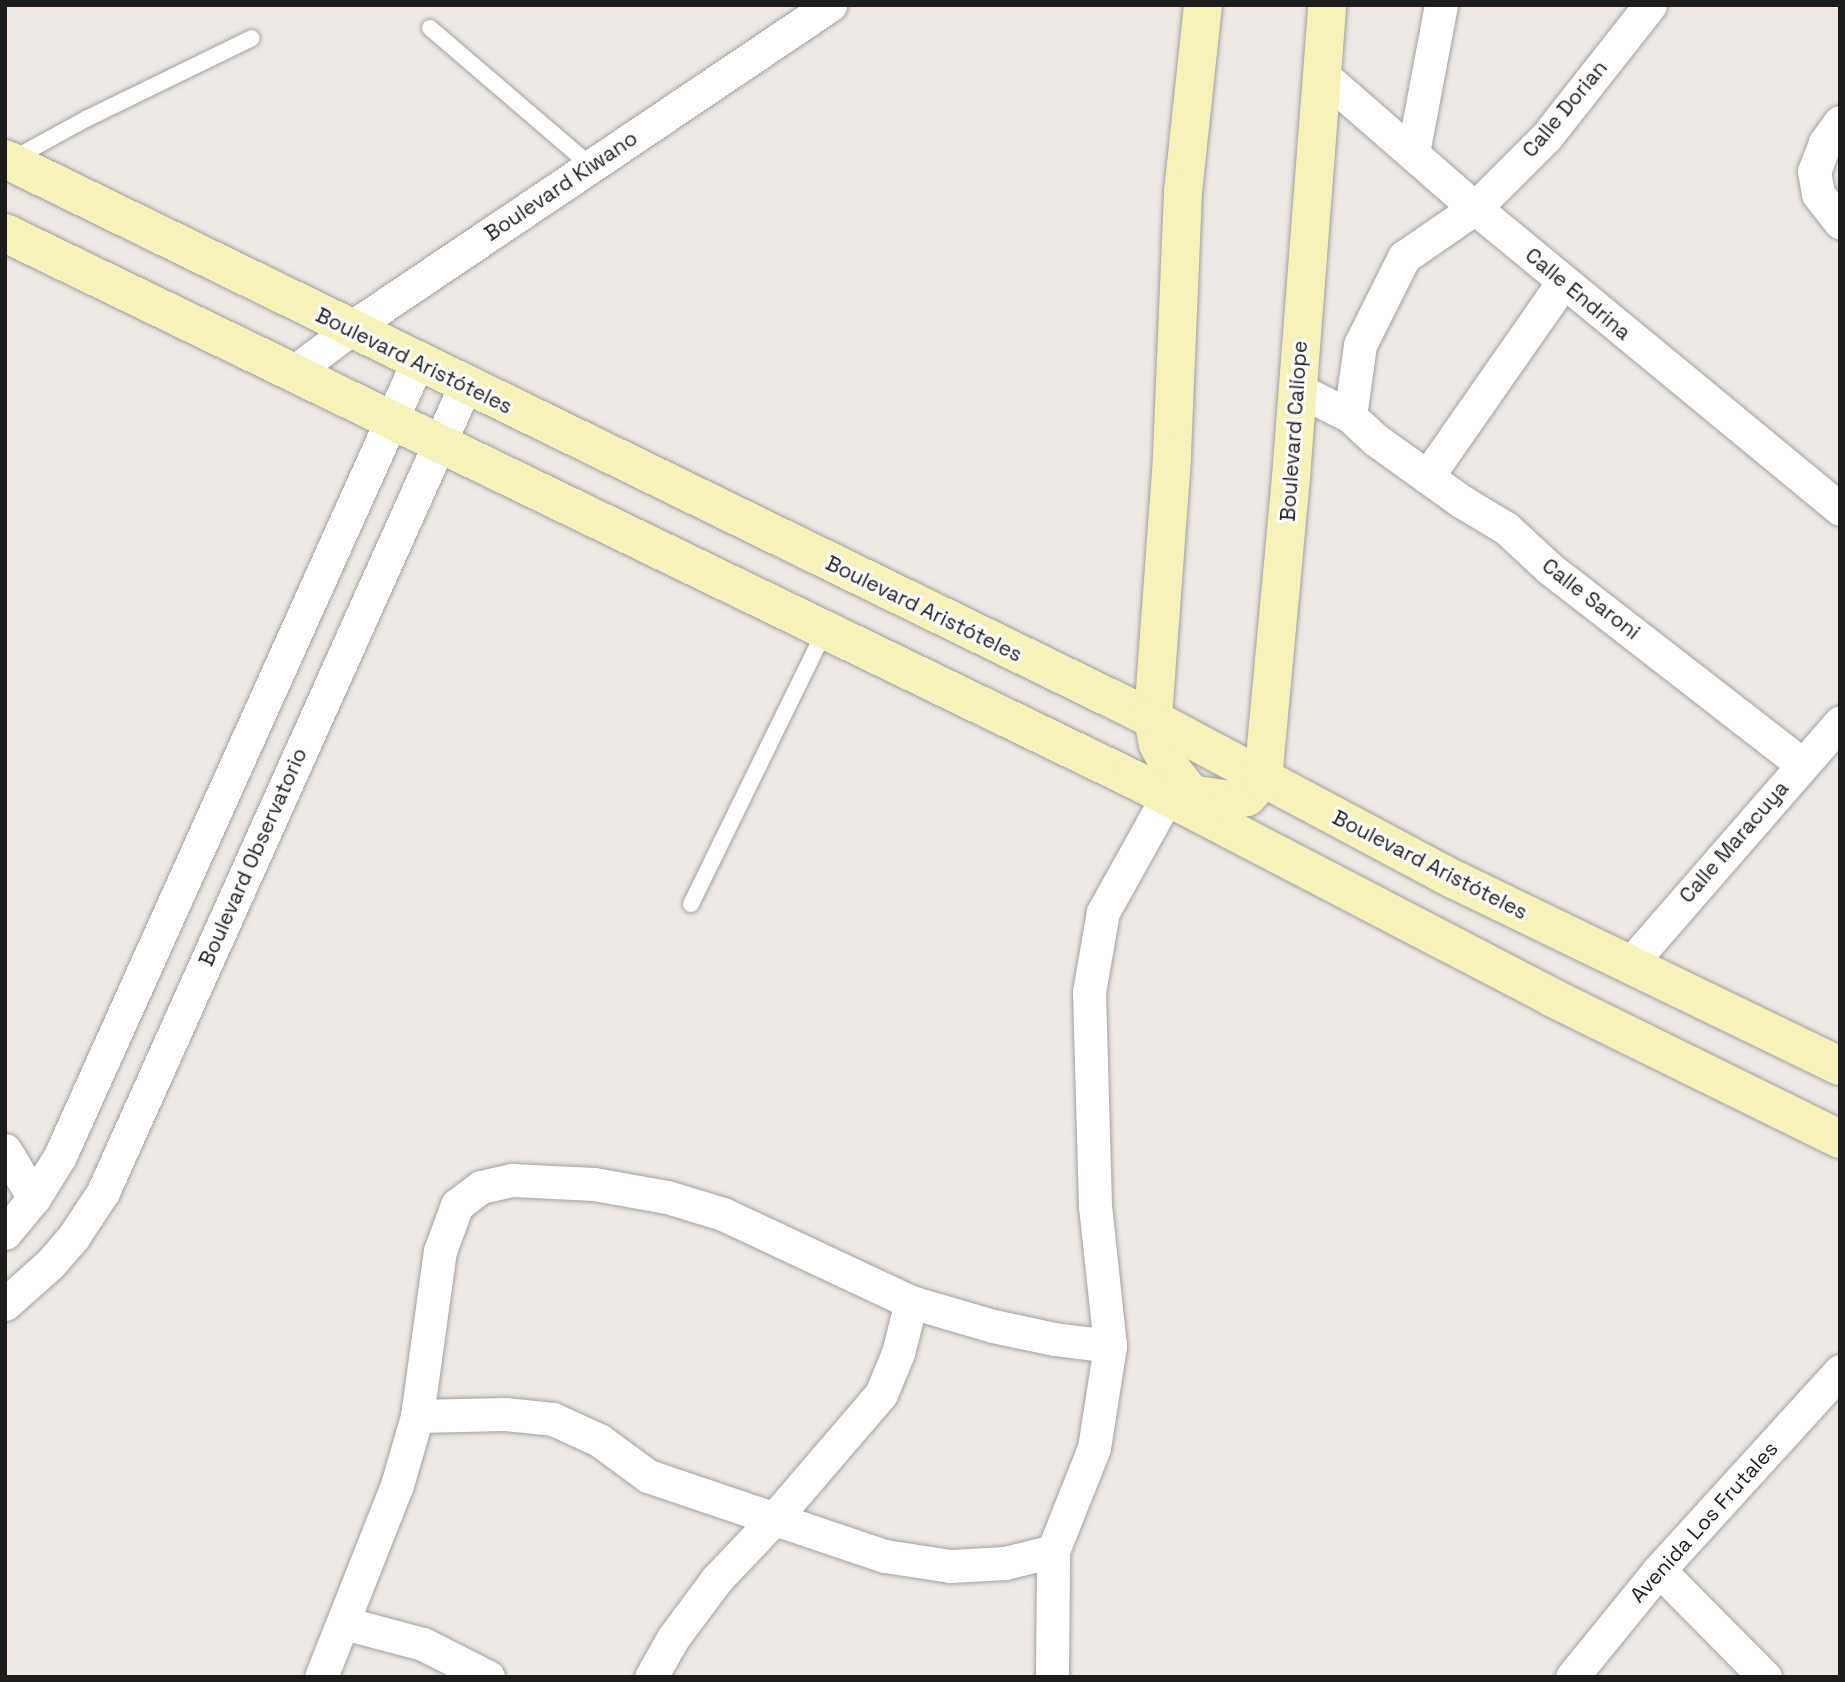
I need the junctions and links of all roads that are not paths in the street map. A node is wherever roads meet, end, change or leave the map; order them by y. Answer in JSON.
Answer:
{"nodes":[{"id":1,"x":830,"y":5,"type":"edge"},
{"id":2,"x":1203,"y":5,"type":"edge"},
{"id":3,"x":1326,"y":5,"type":"edge"},
{"id":4,"x":1441,"y":5,"type":"edge"},
{"id":5,"x":1650,"y":5,"type":"edge"},
{"id":6,"x":430,"y":28,"type":"dead end"},
{"id":7,"x":252,"y":38,"type":"dead end"},
{"id":8,"x":1320,"y":73,"type":"junction"},
{"id":9,"x":1840,"y":122,"type":"edge"},
{"id":10,"x":1413,"y":153,"type":"junction"},
{"id":11,"x":7,"y":160,"type":"edge"},
{"id":12,"x":591,"y":166,"type":"junction"},
{"id":13,"x":1475,"y":208,"type":"junction"},
{"id":14,"x":1840,"y":222,"type":"edge"},
{"id":15,"x":5,"y":233,"type":"edge"},
{"id":16,"x":1563,"y":282,"type":"junction"},
{"id":17,"x":349,"y":329,"type":"junction"},
{"id":18,"x":417,"y":363,"type":"junction"},
{"id":19,"x":295,"y":372,"type":"junction"},
{"id":20,"x":465,"y":386,"type":"junction"},
{"id":21,"x":1297,"y":389,"type":"junction"},
{"id":22,"x":1350,"y":416,"type":"junction"},
{"id":23,"x":391,"y":420,"type":"junction"},
{"id":24,"x":439,"y":444,"type":"junction"},
{"id":25,"x":1427,"y":477,"type":"junction"},
{"id":26,"x":1840,"y":509,"type":"edge"},
{"id":27,"x":825,"y":630,"type":"junction"},
{"id":28,"x":1270,"y":706,"type":"junction"},
{"id":29,"x":1153,"y":719,"type":"junction"},
{"id":30,"x":1840,"y":722,"type":"edge"},
{"id":31,"x":1802,"y":764,"type":"junction"},
{"id":32,"x":1263,"y":779,"type":"junction"},
{"id":33,"x":1180,"y":796,"type":"junction"},
{"id":34,"x":1455,"y":880,"type":"junction"},
{"id":35,"x":691,"y":904,"type":"dead end"},
{"id":36,"x":1630,"y":964,"type":"junction"},
{"id":37,"x":1840,"y":1066,"type":"edge"},
{"id":38,"x":1840,"y":1139,"type":"edge"},
{"id":39,"x":5,"y":1150,"type":"edge"},
{"id":40,"x":34,"y":1198,"type":"junction"},
{"id":41,"x":5,"y":1233,"type":"edge"},
{"id":42,"x":911,"y":1302,"type":"junction"},
{"id":43,"x":5,"y":1304,"type":"edge"},
{"id":44,"x":1110,"y":1346,"type":"junction"},
{"id":45,"x":1840,"y":1371,"type":"edge"},
{"id":46,"x":417,"y":1416,"type":"junction"},
{"id":47,"x":773,"y":1520,"type":"junction"},
{"id":48,"x":1053,"y":1551,"type":"junction"},
{"id":49,"x":1659,"y":1570,"type":"junction"},
{"id":50,"x":344,"y":1623,"type":"junction"},
{"id":51,"x":321,"y":1677,"type":"edge"},
{"id":52,"x":488,"y":1677,"type":"edge"},
{"id":53,"x":651,"y":1677,"type":"edge"},
{"id":54,"x":1052,"y":1677,"type":"edge"},
{"id":55,"x":1572,"y":1677,"type":"edge"},
{"id":56,"x":1765,"y":1677,"type":"edge"}],
"edges":[{"from":1,"to":12,"type":"street","name":"Boulevard Kiwano"},
{"from":2,"to":29,"type":"street"},
{"from":3,"to":8,"type":"street","name":"Boulevard Calíope"},
{"from":4,"to":10,"type":"street"},
{"from":5,"to":13,"type":"street","name":"Calle Dorian"},
{"from":6,"to":12,"type":"lane"},
{"from":7,"to":11,"type":"lane"},
{"from":8,"to":10,"type":"street","name":"Calle Endrina"},
{"from":8,"to":21,"type":"street","name":"Boulevard Calíope"},
{"from":9,"to":14,"type":"street"},
{"from":10,"to":13,"type":"street","name":"Calle Endrina"},
{"from":11,"to":17,"type":"street","name":"Boulevard Aristóteles"},
{"from":12,"to":17,"type":"street","name":"Boulevard Kiwano"},
{"from":13,"to":16,"type":"street","name":"Calle Endrina"},
{"from":13,"to":22,"type":"street","name":"Calle Dorian"},
{"from":15,"to":19,"type":"street"},
{"from":16,"to":25,"type":"street"},
{"from":16,"to":26,"type":"street","name":"Calle Endrina"},
{"from":17,"to":18,"type":"street","name":"Boulevard Aristóteles"},
{"from":17,"to":19,"type":"street","name":"Boulevard Kiwano"},
{"from":18,"to":20,"type":"street","name":"Boulevard Aristóteles"},
{"from":18,"to":23,"type":"street"},
{"from":19,"to":23,"type":"street"},
{"from":20,"to":24,"type":"street","name":"Boulevard Observatorio"},
{"from":20,"to":29,"type":"street","name":"Boulevard Aristóteles"},
{"from":21,"to":22,"type":"street","name":"Calle Saroni"},
{"from":21,"to":28,"type":"street","name":"Boulevard Calíope"},
{"from":22,"to":25,"type":"street","name":"Calle Saroni"},
{"from":23,"to":24,"type":"street"},
{"from":23,"to":40,"type":"street"},
{"from":24,"to":27,"type":"street"},
{"from":24,"to":43,"type":"street","name":"Boulevard Observatorio"},
{"from":25,"to":31,"type":"street","name":"Calle Saroni"},
{"from":27,"to":33,"type":"street"},
{"from":27,"to":35,"type":"lane"},
{"from":28,"to":32,"type":"street","name":"Boulevard Calíope"},
{"from":28,"to":34,"type":"street"},
{"from":29,"to":32,"type":"street","name":"Boulevard Aristóteles"},
{"from":29,"to":33,"type":"street"},
{"from":30,"to":31,"type":"street","name":"Calle Maracuya"},
{"from":31,"to":36,"type":"street","name":"Calle Maracuya"},
{"from":32,"to":33,"type":"street"},
{"from":32,"to":34,"type":"street","name":"Boulevard Aristóteles"},
{"from":33,"to":38,"type":"street"},
{"from":33,"to":44,"type":"street"},
{"from":34,"to":36,"type":"street","name":"Boulevard Aristóteles"},
{"from":36,"to":37,"type":"street","name":"Boulevard Aristóteles"},
{"from":39,"to":40,"type":"street"},
{"from":40,"to":41,"type":"street"},
{"from":42,"to":44,"type":"street"},
{"from":42,"to":46,"type":"street"},
{"from":42,"to":47,"type":"street"},
{"from":44,"to":48,"type":"street"},
{"from":45,"to":49,"type":"street","name":"Avenida Los Frutales"},
{"from":46,"to":47,"type":"street"},
{"from":46,"to":50,"type":"street"},
{"from":47,"to":48,"type":"street"},
{"from":47,"to":53,"type":"street"},
{"from":48,"to":54,"type":"street"},
{"from":49,"to":55,"type":"street","name":"Avenida Los Frutales"},
{"from":49,"to":56,"type":"street"},
{"from":50,"to":51,"type":"street"},
{"from":50,"to":52,"type":"street"}]}
